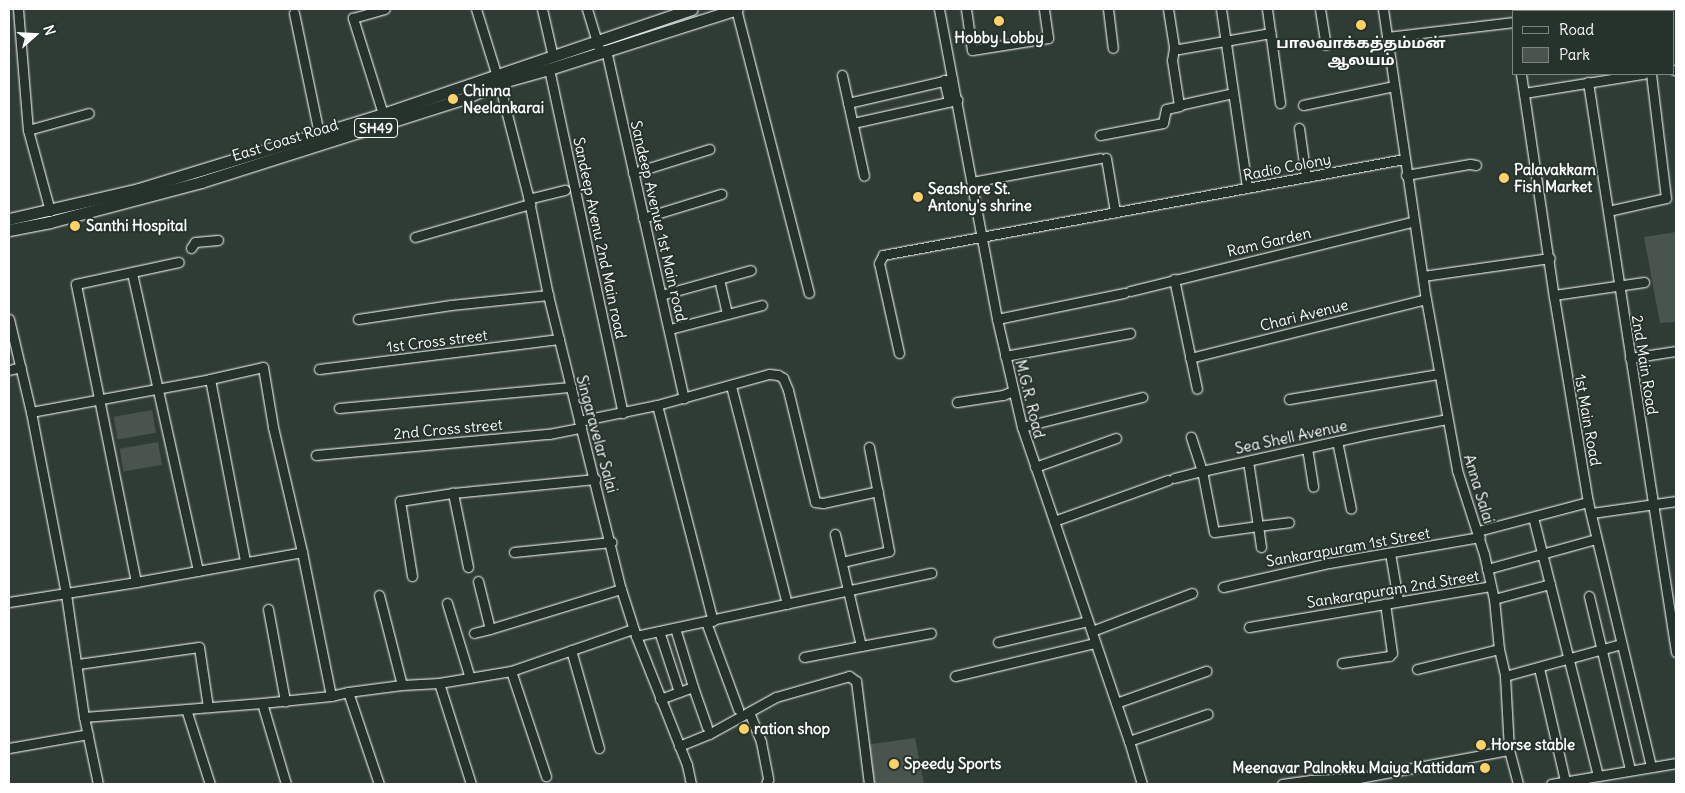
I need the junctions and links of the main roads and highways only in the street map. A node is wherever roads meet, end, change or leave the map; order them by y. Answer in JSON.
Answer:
{"nodes":[{"id":1,"x":692,"y":9,"type":"edge"},
{"id":2,"x":737,"y":9,"type":"edge"},
{"id":3,"x":601,"y":48,"type":"junction"},
{"id":4,"x":498,"y":79,"type":"junction"},
{"id":5,"x":9,"y":219,"type":"edge"},
{"id":6,"x":9,"y":230,"type":"edge"}],
"edges":[{"from":1,"to":3,"type":"main road","name":"East Coast Road","number":"SH49"},
{"from":2,"to":3,"type":"main road","name":"East Coast Road","number":"SH49"},
{"from":3,"to":4,"type":"main road","name":"East Coast Road","number":"SH49"},
{"from":3,"to":4,"type":"main road","name":"East Coast Road","number":"SH49"},
{"from":4,"to":5,"type":"main road","name":"East Coast Road","number":"SH49"},
{"from":4,"to":6,"type":"main road","name":"East Coast Road","number":"SH49"}]}
